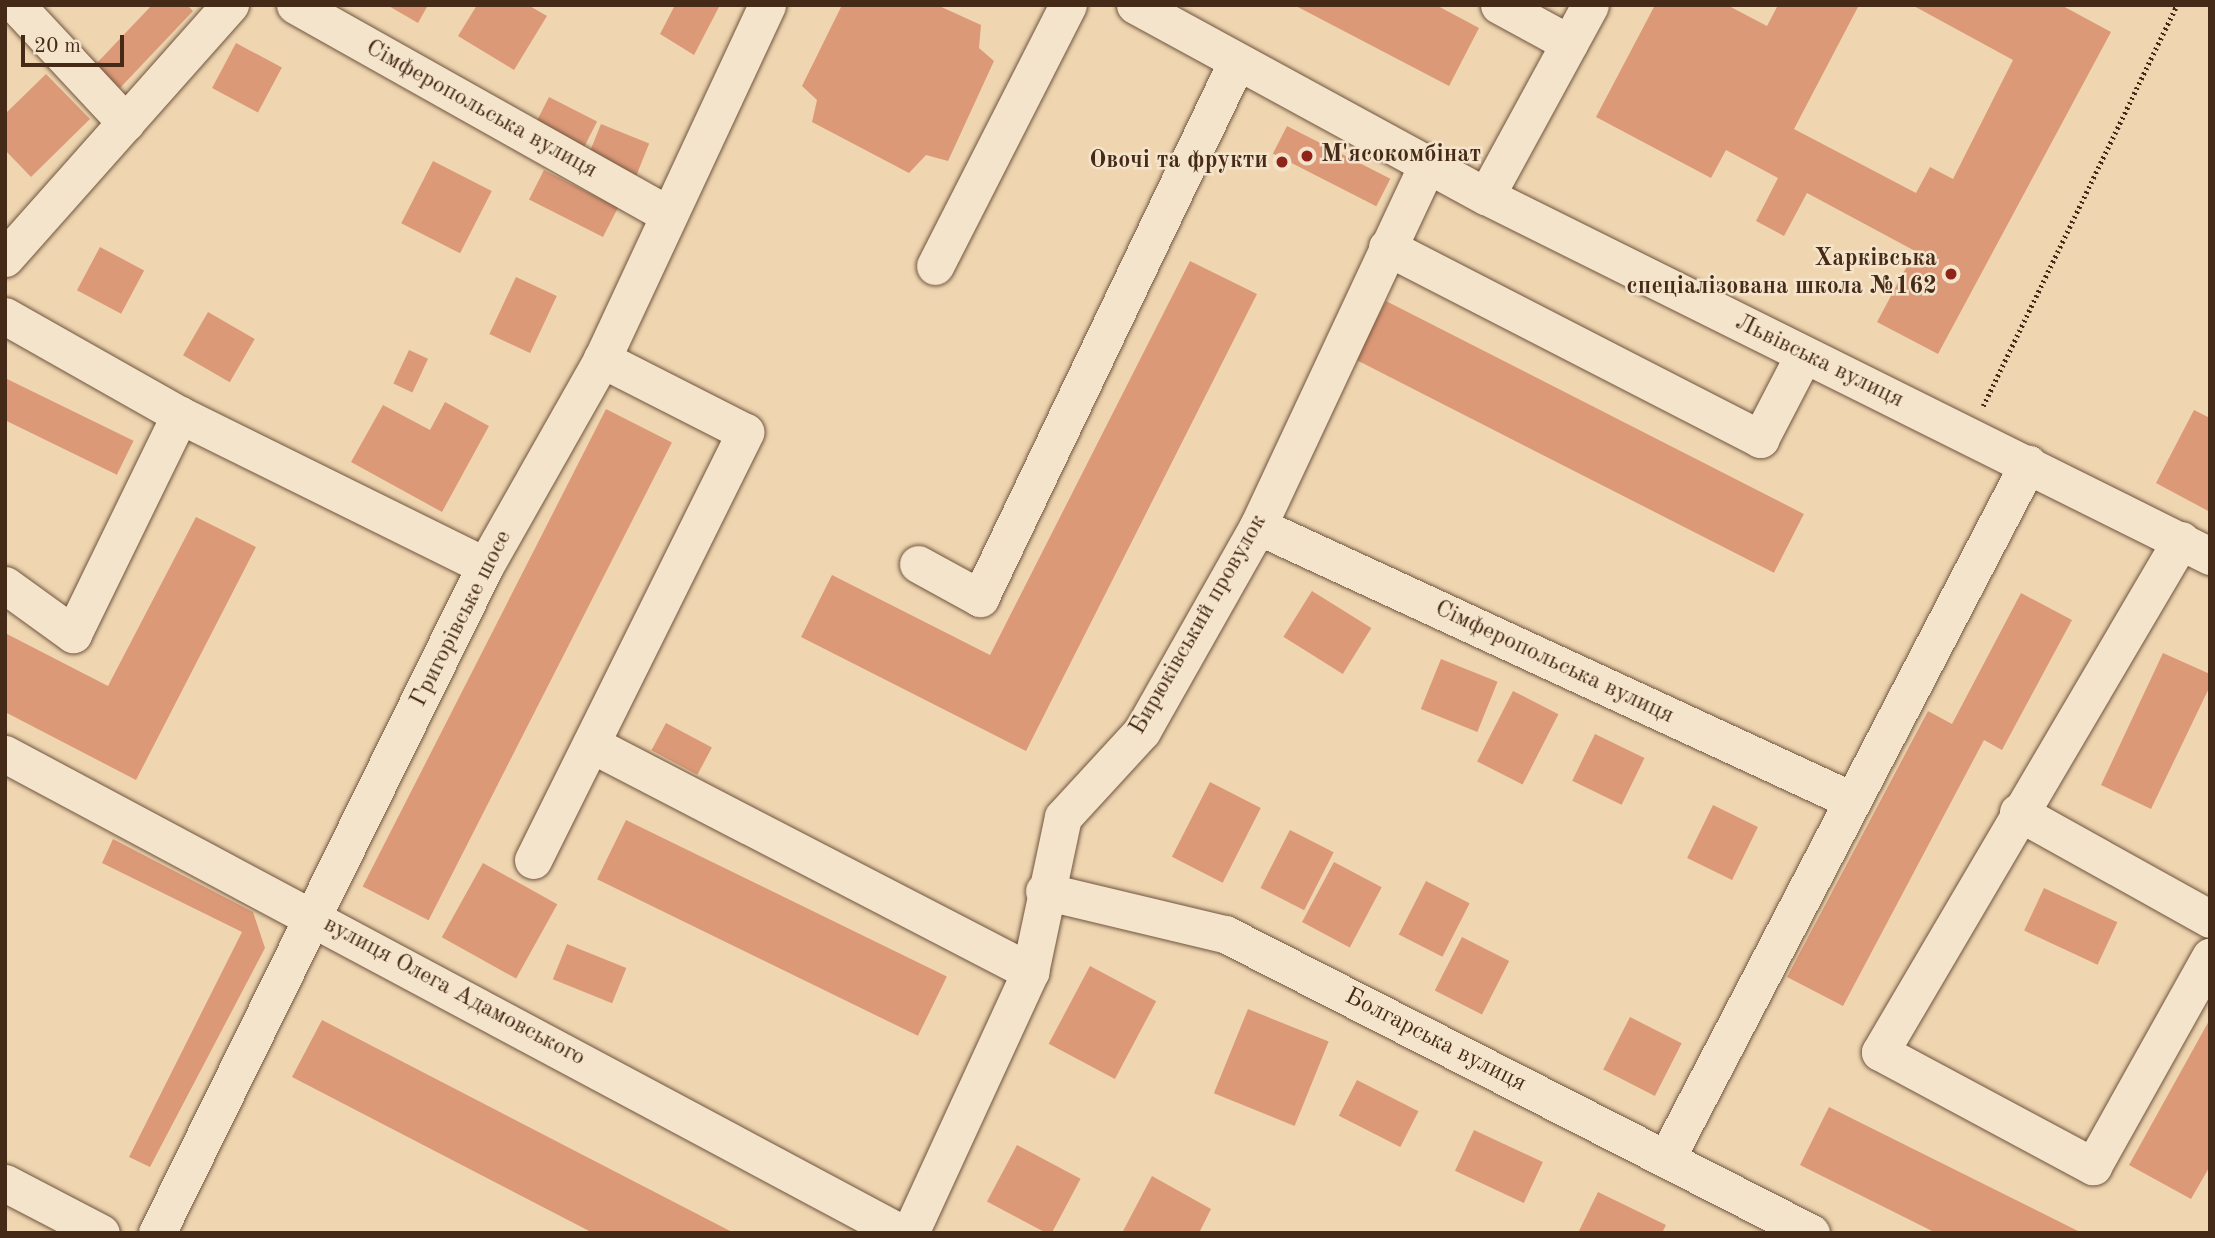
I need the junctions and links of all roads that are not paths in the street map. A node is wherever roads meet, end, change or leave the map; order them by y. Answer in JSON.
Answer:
{"nodes":[{"id":1,"x":16,"y":5,"type":"edge"},
{"id":2,"x":230,"y":5,"type":"edge"},
{"id":3,"x":295,"y":5,"type":"edge"},
{"id":4,"x":767,"y":5,"type":"edge"},
{"id":5,"x":1068,"y":5,"type":"edge"},
{"id":6,"x":1135,"y":5,"type":"edge"},
{"id":7,"x":1499,"y":5,"type":"edge"},
{"id":8,"x":1590,"y":5,"type":"edge"},
{"id":9,"x":1569,"y":43,"type":"junction"},
{"id":10,"x":1237,"y":61,"type":"junction"},
{"id":11,"x":127,"y":123,"type":"junction"},
{"id":12,"x":1427,"y":165,"type":"junction"},
{"id":13,"x":1486,"y":196,"type":"junction"},
{"id":14,"x":668,"y":214,"type":"junction"},
{"id":15,"x":1387,"y":247,"type":"junction"},
{"id":16,"x":5,"y":258,"type":"edge"},
{"id":17,"x":935,"y":266,"type":"dead end"},
{"id":18,"x":5,"y":316,"type":"edge"},
{"id":19,"x":1803,"y":356,"type":"junction"},
{"id":20,"x":601,"y":359,"type":"junction"},
{"id":21,"x":180,"y":415,"type":"junction"},
{"id":22,"x":2028,"y":464,"type":"junction"},
{"id":23,"x":1258,"y":526,"type":"junction"},
{"id":24,"x":2195,"y":548,"type":"edge"},
{"id":25,"x":918,"y":564,"type":"dead end"},
{"id":26,"x":485,"y":566,"type":"junction"},
{"id":27,"x":5,"y":585,"type":"edge"},
{"id":28,"x":591,"y":744,"type":"junction"},
{"id":29,"x":5,"y":754,"type":"edge"},
{"id":30,"x":1849,"y":799,"type":"junction"},
{"id":31,"x":2018,"y":812,"type":"junction"},
{"id":32,"x":534,"y":860,"type":"dead end"},
{"id":33,"x":1044,"y":891,"type":"junction"},
{"id":34,"x":315,"y":916,"type":"junction"},
{"id":35,"x":2210,"y":919,"type":"edge"},
{"id":36,"x":2210,"y":957,"type":"edge"},
{"id":37,"x":1030,"y":972,"type":"junction"},
{"id":38,"x":1666,"y":1159,"type":"junction"},
{"id":39,"x":5,"y":1183,"type":"edge"},
{"id":40,"x":101,"y":1233,"type":"edge"},
{"id":41,"x":157,"y":1233,"type":"edge"},
{"id":42,"x":901,"y":1233,"type":"edge"},
{"id":43,"x":910,"y":1233,"type":"edge"},
{"id":44,"x":1811,"y":1233,"type":"edge"}],
"edges":[{"from":1,"to":11,"type":"street"},
{"from":2,"to":11,"type":"street"},
{"from":3,"to":14,"type":"street","name":"Сімферопольська вулиця"},
{"from":4,"to":14,"type":"street","name":"Григорівське шосе"},
{"from":5,"to":17,"type":"street"},
{"from":6,"to":10,"type":"street","name":"Львівська вулиця"},
{"from":7,"to":9,"type":"street"},
{"from":8,"to":9,"type":"street"},
{"from":9,"to":13,"type":"street"},
{"from":10,"to":12,"type":"street","name":"Львівська вулиця"},
{"from":10,"to":25,"type":"street"},
{"from":11,"to":16,"type":"street"},
{"from":12,"to":13,"type":"street","name":"Львівська вулиця"},
{"from":12,"to":15,"type":"street","name":"Бирюківський провулок"},
{"from":13,"to":19,"type":"street","name":"Львівська вулиця"},
{"from":14,"to":20,"type":"street","name":"Григорівське шосе"},
{"from":15,"to":19,"type":"street"},
{"from":15,"to":23,"type":"street","name":"Бирюківський провулок"},
{"from":18,"to":21,"type":"street"},
{"from":19,"to":22,"type":"street","name":"Львівська вулиця"},
{"from":20,"to":26,"type":"street","name":"Григорівське шосе"},
{"from":20,"to":28,"type":"street"},
{"from":21,"to":26,"type":"street"},
{"from":21,"to":27,"type":"street"},
{"from":22,"to":24,"type":"street","name":"Львівська вулиця"},
{"from":22,"to":30,"type":"street"},
{"from":23,"to":30,"type":"street","name":"Сімферопольська вулиця"},
{"from":23,"to":33,"type":"street","name":"Бирюківський провулок"},
{"from":24,"to":31,"type":"street"},
{"from":26,"to":34,"type":"street","name":"Григорівське шосе"},
{"from":28,"to":32,"type":"street"},
{"from":28,"to":37,"type":"street"},
{"from":29,"to":34,"type":"street","name":"вулиця Олега Адамовського"},
{"from":30,"to":38,"type":"street"},
{"from":31,"to":35,"type":"street"},
{"from":31,"to":36,"type":"street"},
{"from":33,"to":37,"type":"street","name":"Бирюківський провулок"},
{"from":33,"to":38,"type":"street","name":"Болгарська вулиця"},
{"from":34,"to":41,"type":"street","name":"Григорівське шосе"},
{"from":34,"to":42,"type":"street","name":"вулиця Олега Адамовського"},
{"from":37,"to":43,"type":"street","name":"Бирюківський провулок"},
{"from":38,"to":44,"type":"street","name":"Болгарська вулиця"},
{"from":39,"to":40,"type":"street"}]}
